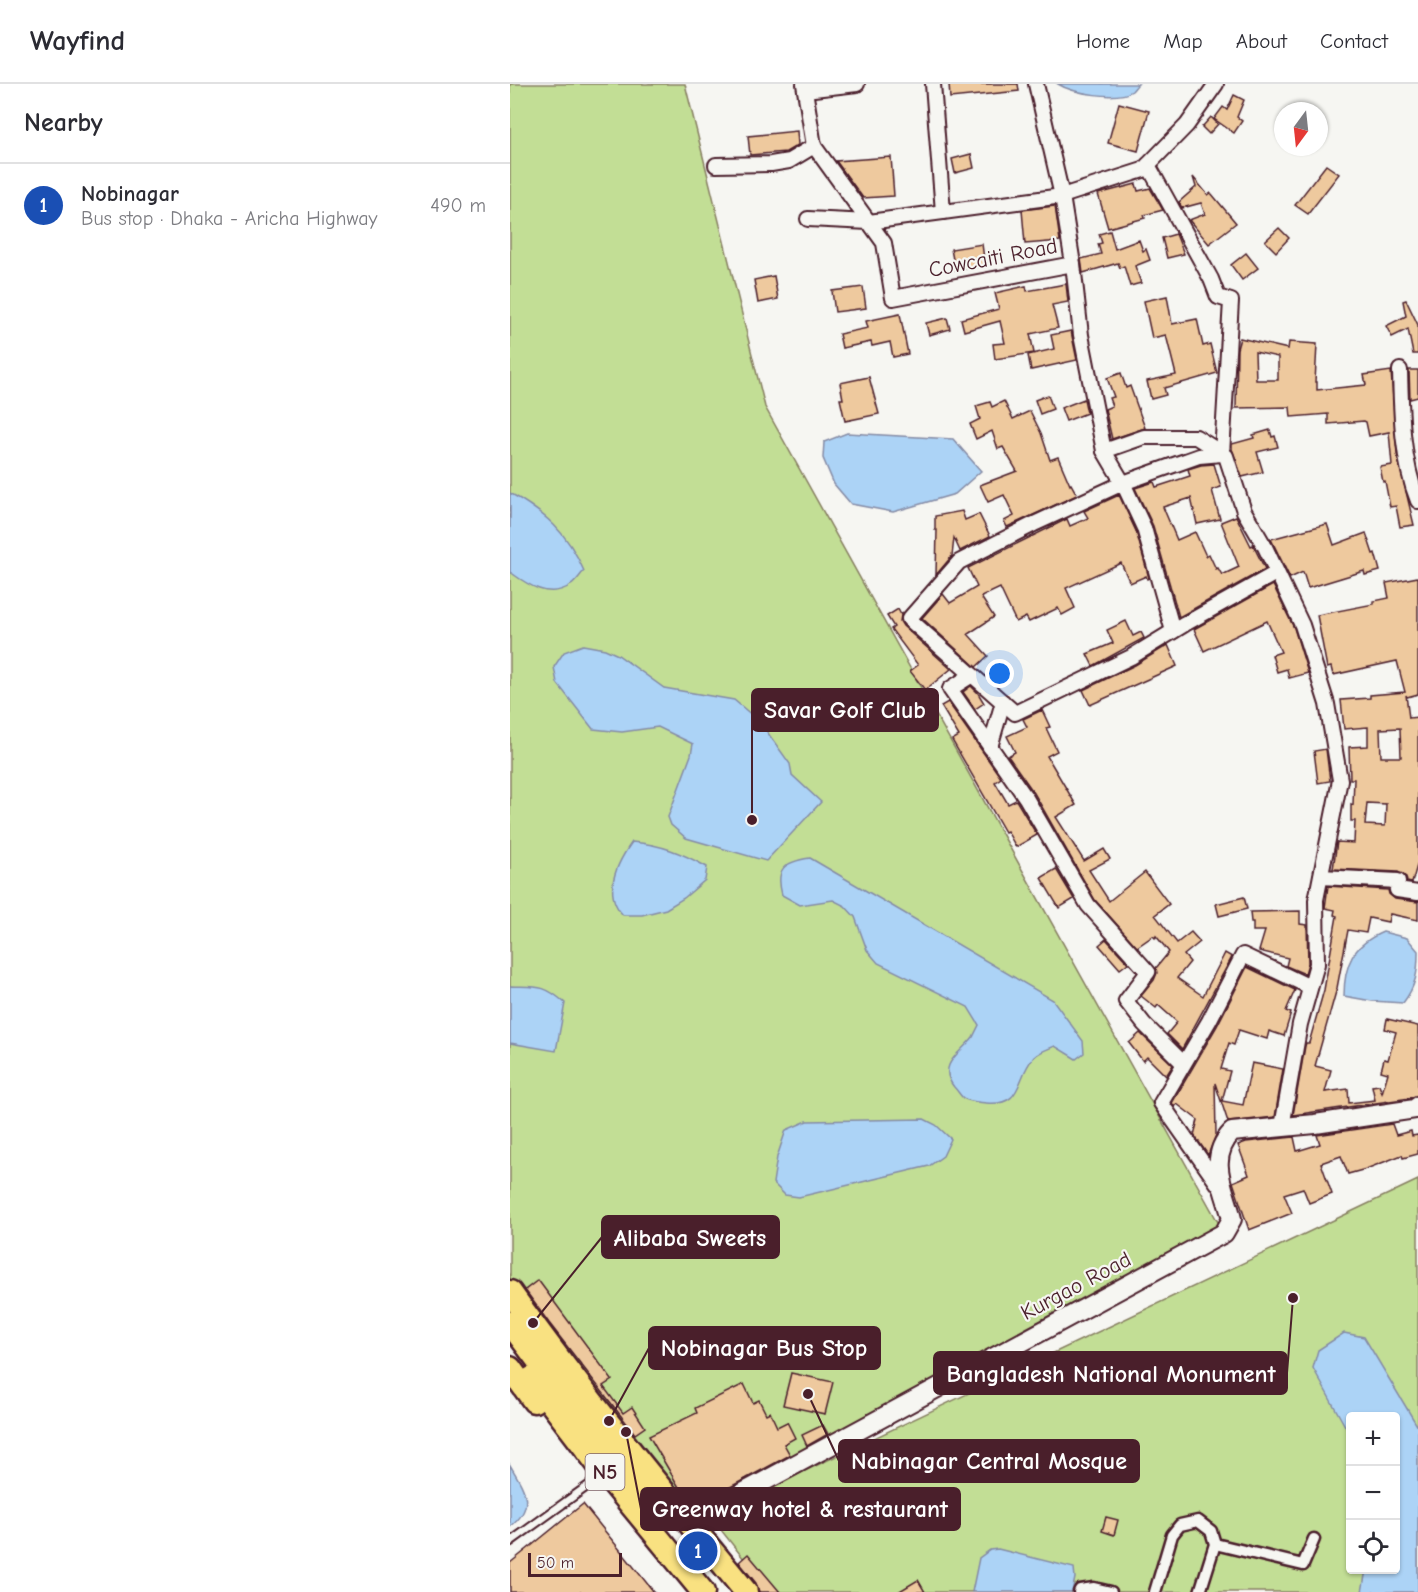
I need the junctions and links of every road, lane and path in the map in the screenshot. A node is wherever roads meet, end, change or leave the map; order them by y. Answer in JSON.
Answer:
{"nodes":[{"id":1,"x":857,"y":84,"type":"edge"},
{"id":2,"x":933,"y":84,"type":"edge"},
{"id":3,"x":1036,"y":84,"type":"edge"},
{"id":4,"x":1216,"y":84,"type":"edge"},
{"id":5,"x":804,"y":87,"type":"edge"},
{"id":6,"x":814,"y":146,"type":"junction"},
{"id":7,"x":716,"y":165,"type":"dead end"},
{"id":8,"x":1148,"y":165,"type":"junction"},
{"id":9,"x":1062,"y":196,"type":"junction"},
{"id":10,"x":943,"y":212,"type":"junction"},
{"id":11,"x":808,"y":219,"type":"dead end"},
{"id":12,"x":869,"y":222,"type":"junction"},
{"id":13,"x":1073,"y":264,"type":"junction"},
{"id":14,"x":1400,"y":369,"type":"dead end"},
{"id":15,"x":1104,"y":451,"type":"junction"},
{"id":16,"x":1222,"y":454,"type":"junction"},
{"id":17,"x":1123,"y":483,"type":"junction"},
{"id":18,"x":1418,"y":501,"type":"edge"},
{"id":19,"x":1276,"y":573,"type":"junction"},
{"id":20,"x":1173,"y":631,"type":"junction"},
{"id":21,"x":972,"y":675,"type":"junction"},
{"id":22,"x":1003,"y":702,"type":"junction"},
{"id":23,"x":990,"y":747,"type":"junction"},
{"id":24,"x":1321,"y":877,"type":"junction"},
{"id":25,"x":1418,"y":893,"type":"edge"},
{"id":26,"x":1310,"y":987,"type":"junction"},
{"id":27,"x":1183,"y":1063,"type":"junction"},
{"id":28,"x":1418,"y":1106,"type":"edge"},
{"id":29,"x":1282,"y":1127,"type":"junction"},
{"id":30,"x":1221,"y":1187,"type":"junction"},
{"id":31,"x":510,"y":1292,"type":"edge"},
{"id":32,"x":510,"y":1323,"type":"edge"},
{"id":33,"x":510,"y":1349,"type":"edge"},
{"id":34,"x":510,"y":1368,"type":"edge"},
{"id":35,"x":596,"y":1480,"type":"junction"},
{"id":36,"x":687,"y":1523,"type":"junction"},
{"id":37,"x":1314,"y":1539,"type":"dead end"},
{"id":38,"x":510,"y":1542,"type":"edge"},
{"id":39,"x":1215,"y":1544,"type":"junction"},
{"id":40,"x":687,"y":1592,"type":"edge"},
{"id":41,"x":703,"y":1592,"type":"edge"},
{"id":42,"x":726,"y":1592,"type":"edge"},
{"id":43,"x":746,"y":1592,"type":"edge"},
{"id":44,"x":1079,"y":1592,"type":"edge"},
{"id":45,"x":1111,"y":1592,"type":"edge"},
{"id":46,"x":1155,"y":1592,"type":"edge"},
{"id":47,"x":1200,"y":1592,"type":"edge"}],
"edges":[{"from":1,"to":5,"type":"street"},
{"from":2,"to":10,"type":"street"},
{"from":3,"to":9,"type":"street"},
{"from":4,"to":8,"type":"street"},
{"from":5,"to":6,"type":"street"},
{"from":6,"to":7,"type":"street"},
{"from":6,"to":12,"type":"street","name":"Cowcaiti Road"},
{"from":8,"to":9,"type":"street"},
{"from":8,"to":16,"type":"street"},
{"from":9,"to":10,"type":"street"},
{"from":9,"to":13,"type":"street"},
{"from":10,"to":12,"type":"street"},
{"from":11,"to":12,"type":"street"},
{"from":12,"to":13,"type":"street","name":"Cowcaiti Road"},
{"from":13,"to":15,"type":"street","name":"Cowcaiti Road"},
{"from":14,"to":18,"type":"street"},
{"from":15,"to":16,"type":"street"},
{"from":15,"to":17,"type":"street","name":"Cowcaiti Road"},
{"from":16,"to":17,"type":"street"},
{"from":16,"to":19,"type":"street"},
{"from":17,"to":20,"type":"street","name":"Cowcaiti Road"},
{"from":17,"to":21,"type":"street"},
{"from":19,"to":20,"type":"street"},
{"from":19,"to":24,"type":"street"},
{"from":20,"to":22,"type":"street"},
{"from":21,"to":22,"type":"street"},
{"from":21,"to":23,"type":"street"},
{"from":22,"to":23,"type":"street"},
{"from":23,"to":27,"type":"street"},
{"from":24,"to":25,"type":"street"},
{"from":24,"to":26,"type":"street"},
{"from":26,"to":27,"type":"street"},
{"from":26,"to":29,"type":"street"},
{"from":27,"to":30,"type":"street"},
{"from":28,"to":29,"type":"street","name":"Kurgao Road"},
{"from":29,"to":30,"type":"street","name":"Kurgao Road"},
{"from":30,"to":36,"type":"street","name":"Kurgao Road"},
{"from":31,"to":36,"type":"highway"},
{"from":32,"to":42,"type":"highway","number":"N5"},
{"from":33,"to":41,"type":"highway","number":"N5"},
{"from":34,"to":35,"type":"highway"},
{"from":35,"to":38,"type":"lane"},
{"from":35,"to":40,"type":"highway"},
{"from":36,"to":43,"type":"highway"},
{"from":37,"to":39,"type":"street"},
{"from":39,"to":46,"type":"street"},
{"from":39,"to":47,"type":"street"},
{"from":44,"to":45,"type":"street"}]}
